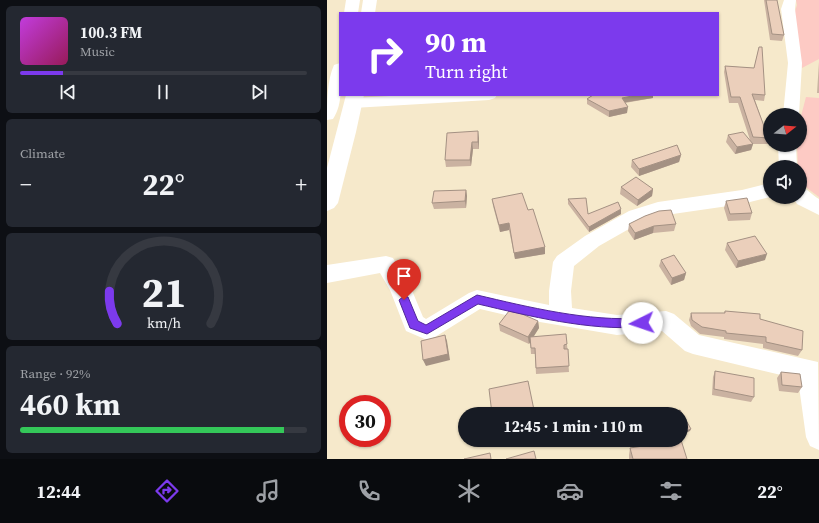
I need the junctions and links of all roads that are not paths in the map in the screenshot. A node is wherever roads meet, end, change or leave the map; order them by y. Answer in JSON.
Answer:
{"nodes":[{"id":1,"x":353,"y":0,"type":"edge"},
{"id":2,"x":370,"y":0,"type":"edge"},
{"id":3,"x":790,"y":0,"type":"edge"},
{"id":4,"x":351,"y":12,"type":"edge"},
{"id":5,"x":368,"y":12,"type":"edge"},
{"id":6,"x":335,"y":76,"type":"edge"},
{"id":7,"x":455,"y":96,"type":"edge"},
{"id":8,"x":354,"y":99,"type":"edge"},
{"id":9,"x":792,"y":108,"type":"edge"},
{"id":10,"x":327,"y":115,"type":"edge"},
{"id":11,"x":763,"y":192,"type":"edge"},
{"id":12,"x":807,"y":201,"type":"edge"},
{"id":13,"x":327,"y":203,"type":"edge"},
{"id":14,"x":819,"y":208,"type":"edge"},
{"id":15,"x":327,"y":274,"type":"edge"},
{"id":16,"x":561,"y":316,"type":"junction"},
{"id":17,"x":819,"y":437,"type":"edge"}],
"edges":[{"from":1,"to":4,"type":"highway"},
{"from":2,"to":5,"type":"highway"},
{"from":3,"to":9,"type":"street"},
{"from":6,"to":10,"type":"highway"},
{"from":7,"to":8,"type":"street"},
{"from":8,"to":13,"type":"highway"},
{"from":11,"to":16,"type":"street"},
{"from":12,"to":14,"type":"street"},
{"from":15,"to":16,"type":"street"},
{"from":16,"to":17,"type":"street"}]}
